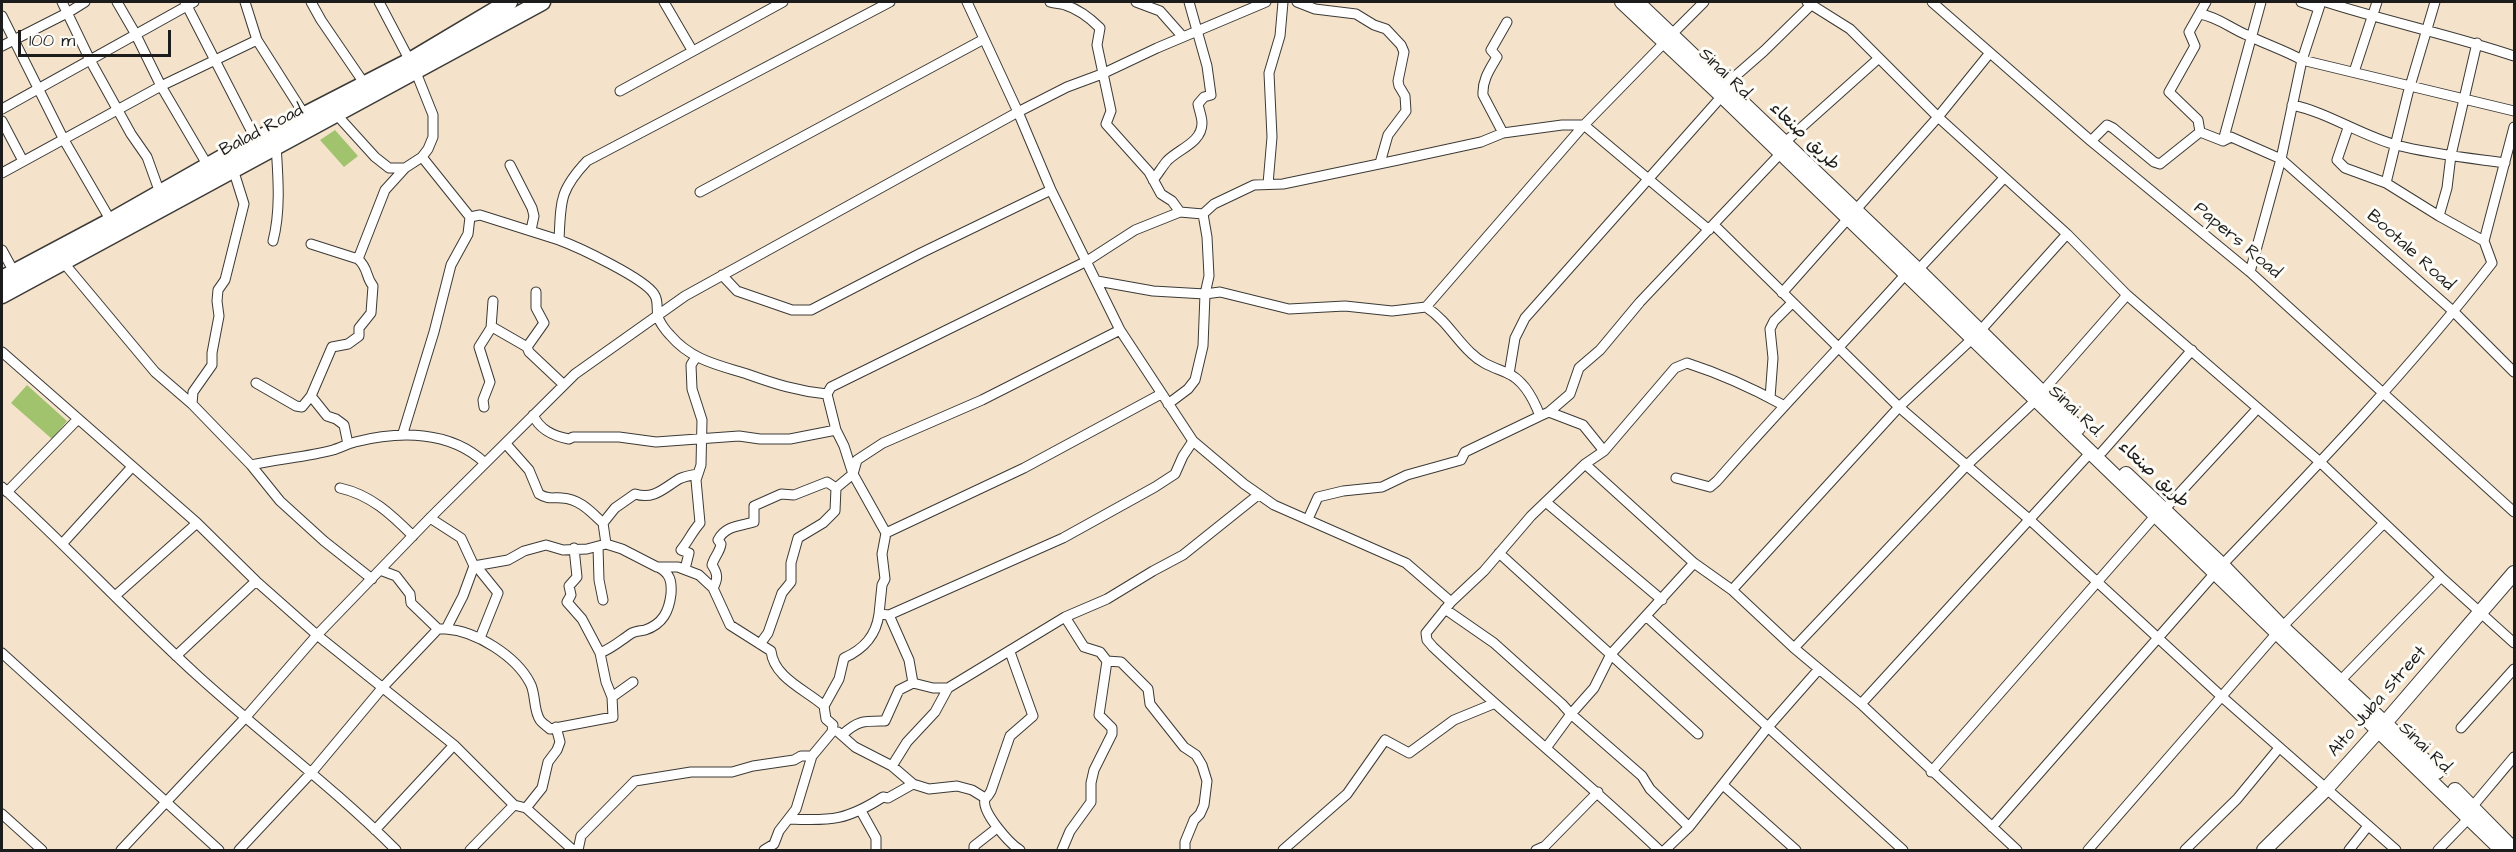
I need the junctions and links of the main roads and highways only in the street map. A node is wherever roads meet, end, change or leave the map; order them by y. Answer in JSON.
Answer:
{"nodes":[{"id":1,"x":509,"y":2,"type":"edge"},
{"id":2,"x":542,"y":2,"type":"edge"},
{"id":3,"x":1622,"y":2,"type":"edge"},
{"id":4,"x":1637,"y":2,"type":"edge"},
{"id":5,"x":1673,"y":42,"type":"junction"},
{"id":6,"x":412,"y":65,"type":"junction"},
{"id":7,"x":8,"y":275,"type":"edge"},
{"id":8,"x":2,"y":295,"type":"edge"},
{"id":9,"x":2514,"y":573,"type":"edge"},
{"id":10,"x":2279,"y":631,"type":"junction"},
{"id":11,"x":2382,"y":726,"type":"junction"},
{"id":12,"x":2471,"y":813,"type":"junction"},
{"id":13,"x":2264,"y":850,"type":"edge"},
{"id":14,"x":2502,"y":850,"type":"edge"},
{"id":15,"x":2514,"y":850,"type":"edge"}],
"edges":[{"from":1,"to":6,"type":"highway","name":"Balad Road"},
{"from":2,"to":6,"type":"highway","name":"Balad Road"},
{"from":3,"to":5,"type":"main road"},
{"from":4,"to":5,"type":"main road","name":"طريق صنعاء"},
{"from":5,"to":10,"type":"main road","name":"طريق صنعاء"},
{"from":6,"to":7,"type":"highway","name":"Balad Road"},
{"from":6,"to":8,"type":"highway","name":"Balad Road"},
{"from":9,"to":11,"type":"main road","name":"Alto Juba Street"},
{"from":10,"to":11,"type":"main road","name":"Sinai Rd."},
{"from":10,"to":11,"type":"main road","name":"طريق صنعاء"},
{"from":11,"to":12,"type":"main road","name":"طريق صنعاء"},
{"from":11,"to":13,"type":"main road","name":"Alto Juba Street"},
{"from":12,"to":14,"type":"main road"},
{"from":12,"to":15,"type":"main road","name":"طريق صنعاء"}]}
